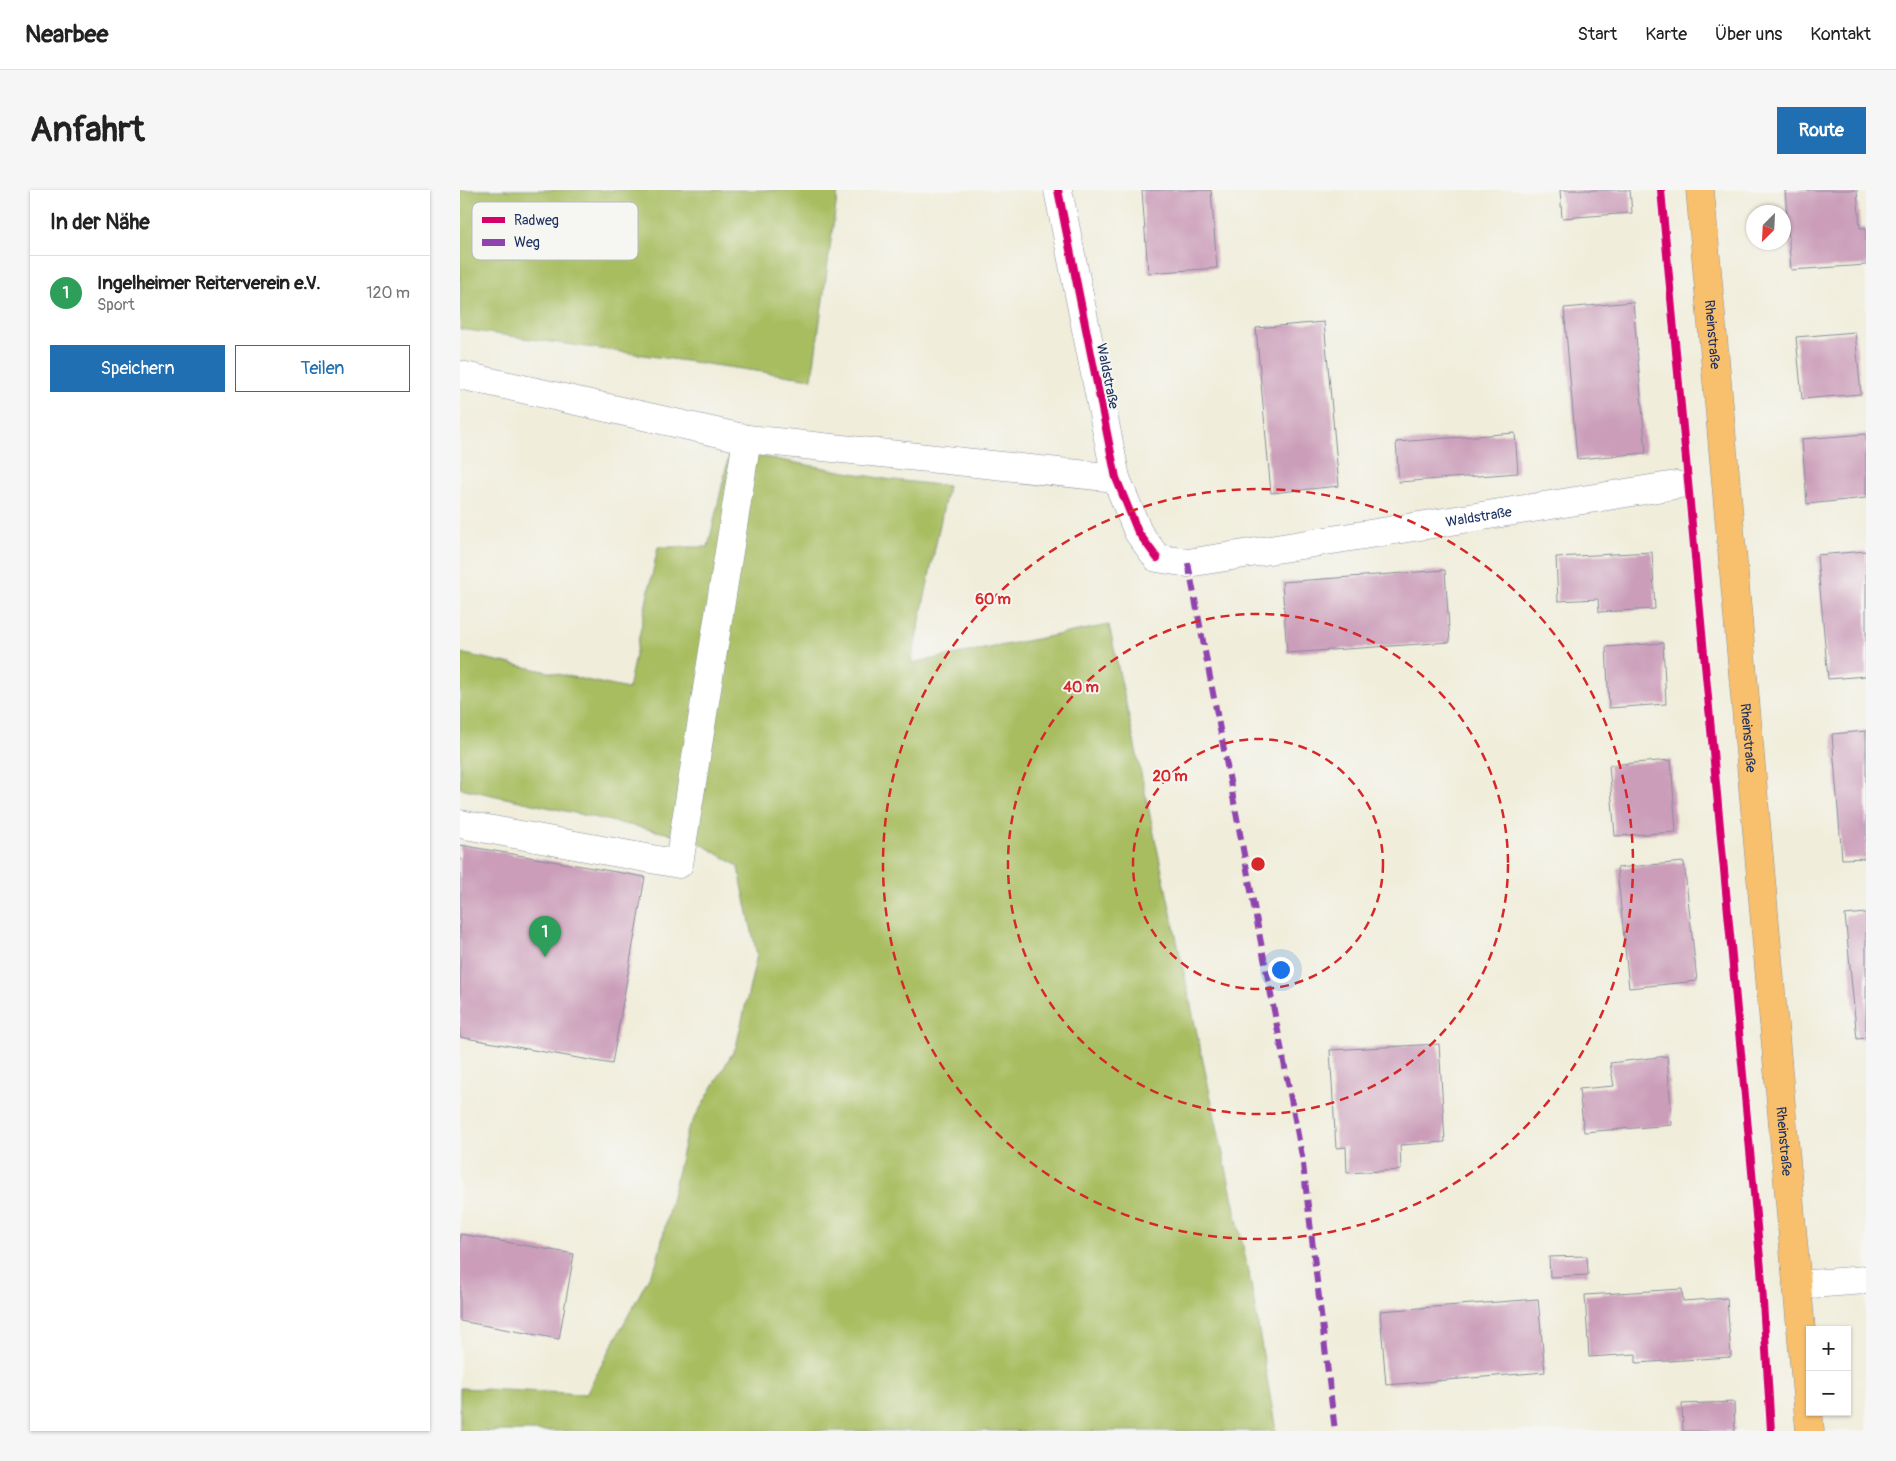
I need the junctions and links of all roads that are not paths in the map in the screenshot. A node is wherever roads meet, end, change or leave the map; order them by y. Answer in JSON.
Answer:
{"nodes":[{"id":1,"x":1058,"y":190,"type":"edge"},
{"id":2,"x":1700,"y":190,"type":"edge"},
{"id":3,"x":460,"y":375,"type":"edge"},
{"id":4,"x":747,"y":439,"type":"junction"},
{"id":5,"x":1116,"y":478,"type":"junction"},
{"id":6,"x":1676,"y":486,"type":"dead end"},
{"id":7,"x":460,"y":824,"type":"edge"},
{"id":8,"x":1866,"y":1280,"type":"edge"},
{"id":9,"x":1797,"y":1285,"type":"junction"},
{"id":10,"x":1810,"y":1431,"type":"edge"}],
"edges":[{"from":1,"to":5,"type":"street","name":"Waldstraße"},
{"from":2,"to":9,"type":"main road","name":"Rheinstraße"},
{"from":3,"to":4,"type":"street"},
{"from":4,"to":5,"type":"street"},
{"from":4,"to":7,"type":"street"},
{"from":5,"to":6,"type":"street","name":"Waldstraße"},
{"from":8,"to":9,"type":"street"},
{"from":9,"to":10,"type":"main road","name":"Rheinstraße"}]}
